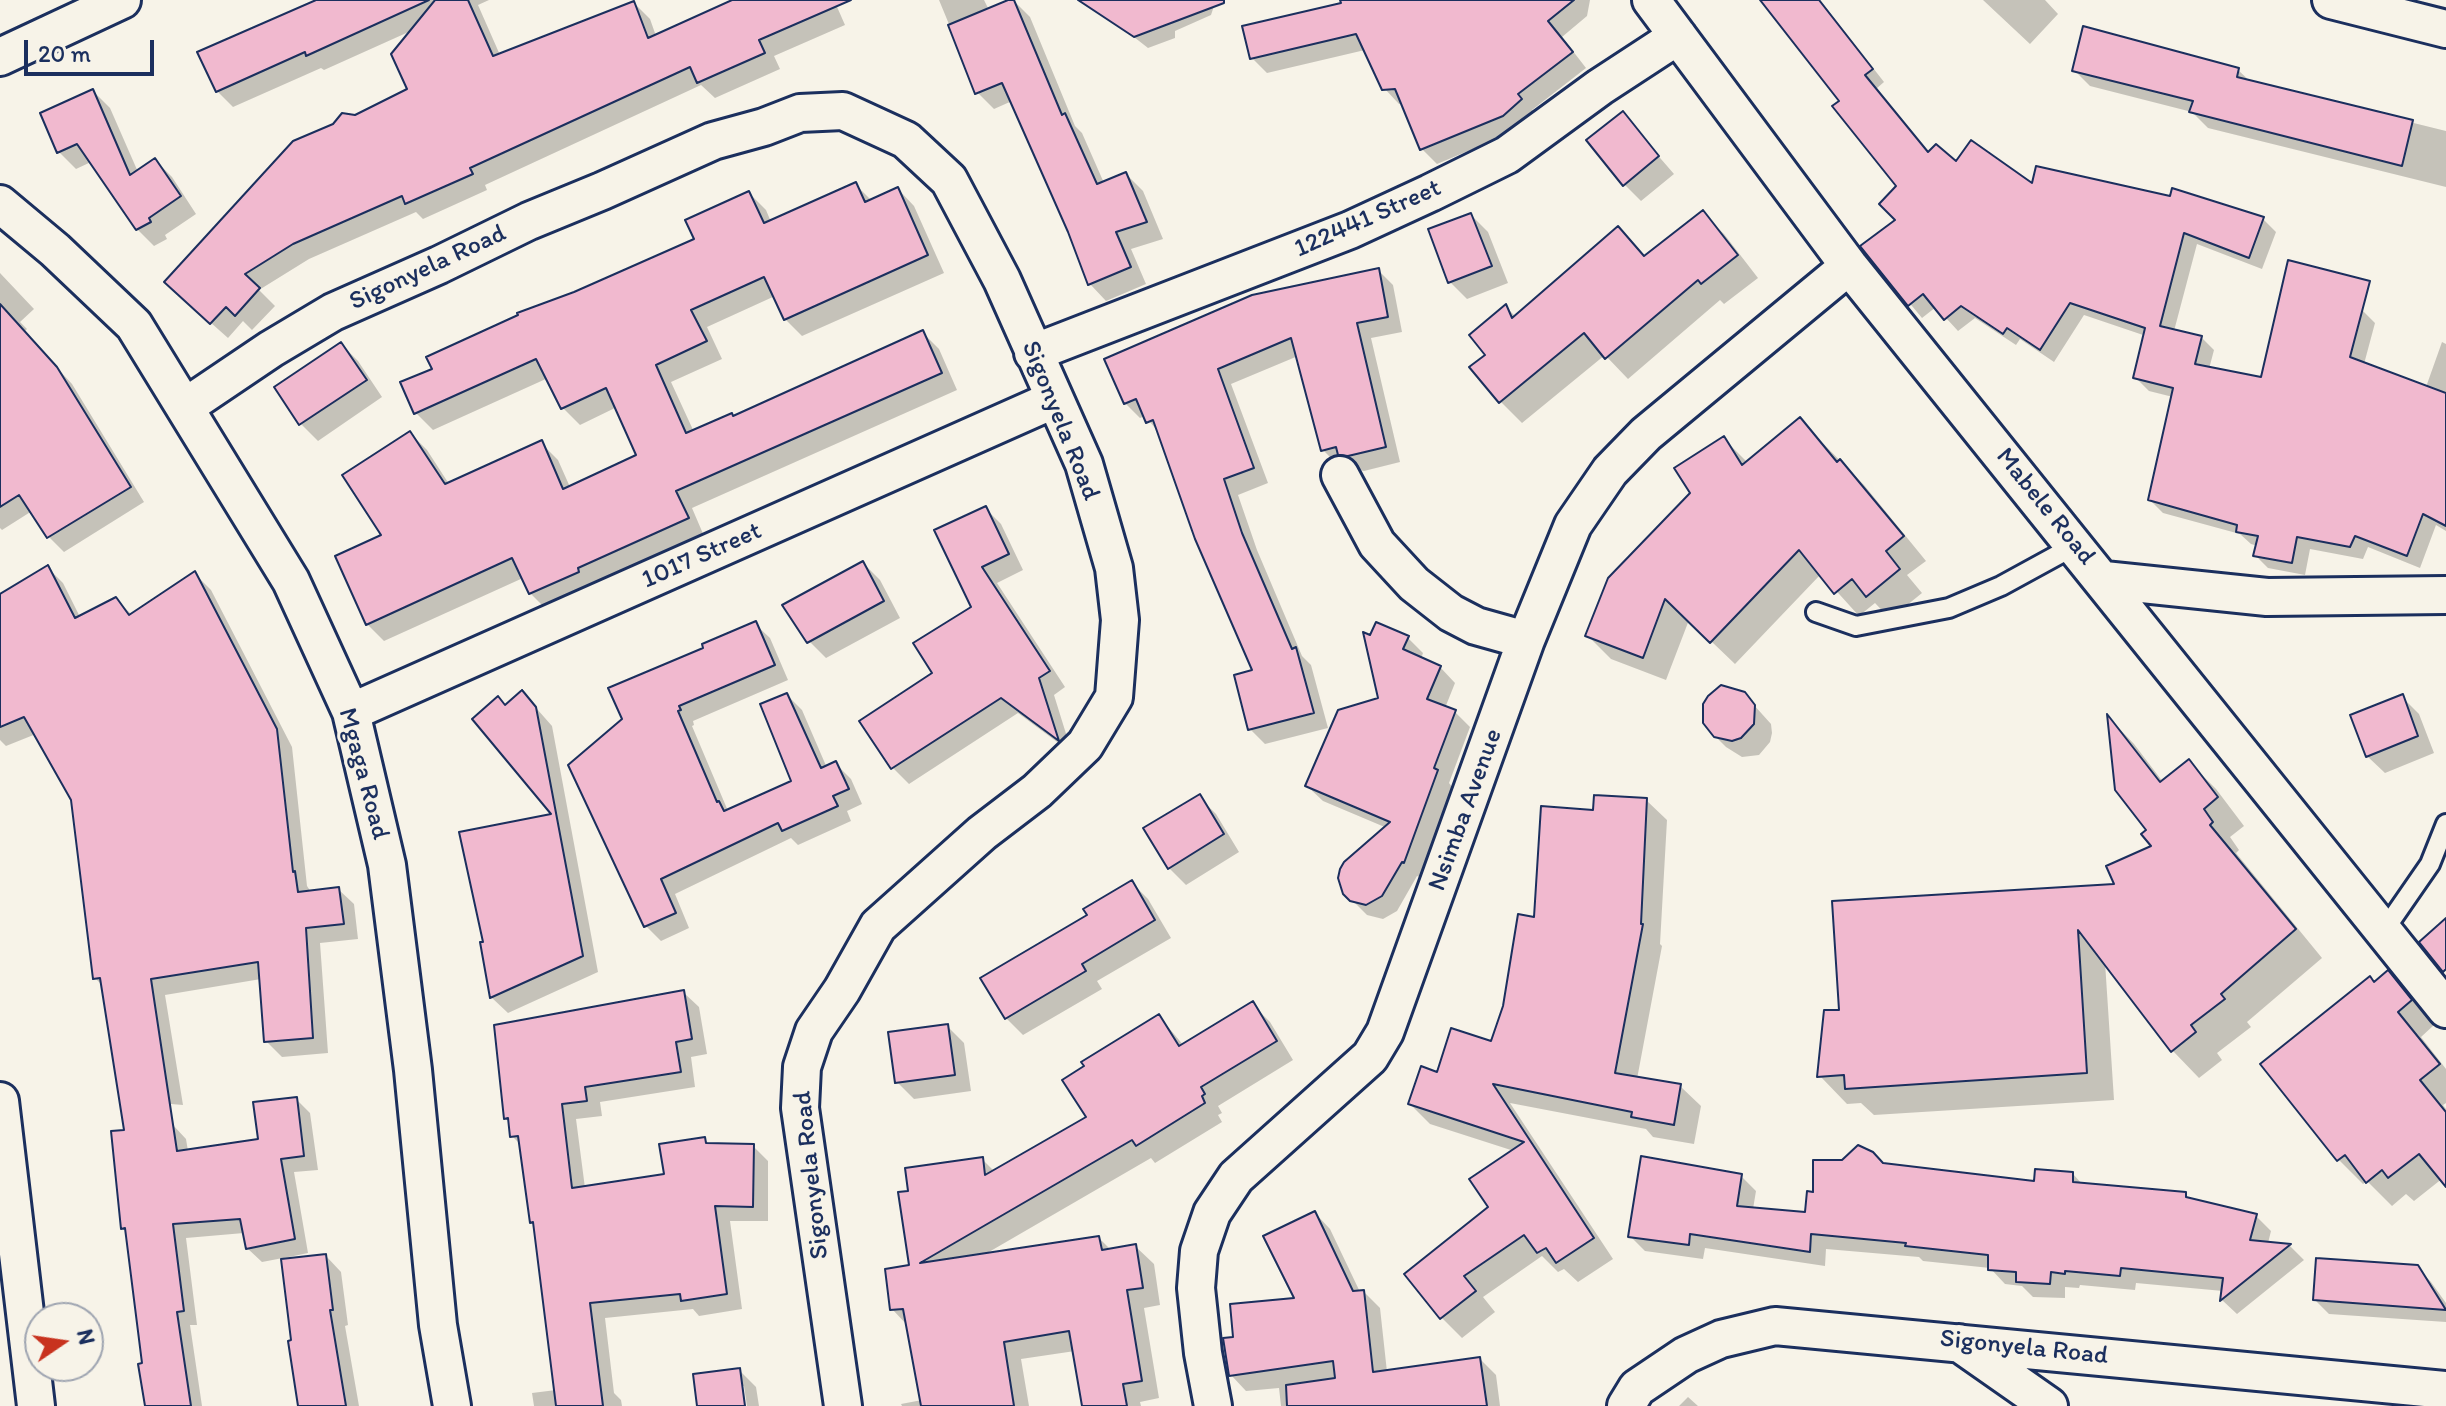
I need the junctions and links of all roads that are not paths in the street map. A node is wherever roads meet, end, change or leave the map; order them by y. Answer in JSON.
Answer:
{"nodes":[{"id":1,"x":122,"y":0,"type":"edge"},
{"id":2,"x":1651,"y":0,"type":"edge"},
{"id":3,"x":2331,"y":0,"type":"edge"},
{"id":4,"x":2446,"y":29,"type":"edge"},
{"id":5,"x":1678,"y":36,"type":"junction"},
{"id":6,"x":0,"y":57,"type":"edge"},
{"id":7,"x":0,"y":204,"type":"edge"},
{"id":8,"x":1849,"y":266,"type":"junction"},
{"id":9,"x":1033,"y":353,"type":"junction"},
{"id":10,"x":1053,"y":400,"type":"junction"},
{"id":11,"x":185,"y":407,"type":"junction"},
{"id":12,"x":1340,"y":475,"type":"dead end"},
{"id":13,"x":2076,"y":545,"type":"junction"},
{"id":14,"x":2104,"y":580,"type":"junction"},
{"id":15,"x":2446,"y":595,"type":"edge"},
{"id":16,"x":1816,"y":612,"type":"dead end"},
{"id":17,"x":1526,"y":640,"type":"junction"},
{"id":18,"x":351,"y":712,"type":"junction"},
{"id":19,"x":2446,"y":824,"type":"edge"},
{"id":20,"x":2383,"y":932,"type":"junction"},
{"id":21,"x":2446,"y":1009,"type":"edge"},
{"id":22,"x":0,"y":1101,"type":"edge"},
{"id":23,"x":1958,"y":1342,"type":"junction"},
{"id":24,"x":2446,"y":1390,"type":"edge"},
{"id":25,"x":36,"y":1406,"type":"edge"},
{"id":26,"x":452,"y":1406,"type":"edge"},
{"id":27,"x":843,"y":1406,"type":"edge"},
{"id":28,"x":1213,"y":1406,"type":"edge"},
{"id":29,"x":1626,"y":1406,"type":"edge"},
{"id":30,"x":2049,"y":1406,"type":"edge"}],
"edges":[{"from":1,"to":6,"type":"street"},
{"from":2,"to":5,"type":"street","name":"Mabele Road"},
{"from":3,"to":4,"type":"street"},
{"from":5,"to":8,"type":"street","name":"Mabele Road"},
{"from":5,"to":9,"type":"street","name":"122441 Street"},
{"from":7,"to":11,"type":"street","name":"Mgaga Road"},
{"from":8,"to":13,"type":"street","name":"Mabele Road"},
{"from":8,"to":17,"type":"street","name":"Nsimba Avenue"},
{"from":9,"to":10,"type":"street","name":"Sigonyela Road"},
{"from":9,"to":11,"type":"street","name":"Sigonyela Road"},
{"from":10,"to":18,"type":"street","name":"1017 Street"},
{"from":10,"to":27,"type":"street","name":"Sigonyela Road"},
{"from":11,"to":18,"type":"street","name":"Mgaga Road"},
{"from":12,"to":17,"type":"street"},
{"from":13,"to":14,"type":"street","name":"Mabele Road"},
{"from":13,"to":16,"type":"lane"},
{"from":14,"to":15,"type":"street"},
{"from":14,"to":20,"type":"street","name":"Mabele Road"},
{"from":17,"to":28,"type":"street","name":"Nsimba Avenue"},
{"from":18,"to":26,"type":"street","name":"Mgaga Road"},
{"from":19,"to":20,"type":"lane"},
{"from":20,"to":21,"type":"street","name":"Mabele Road"},
{"from":22,"to":25,"type":"street"},
{"from":23,"to":24,"type":"street","name":"Sigonyela Road"},
{"from":23,"to":29,"type":"street","name":"Sigonyela Road"},
{"from":23,"to":30,"type":"street"}]}
